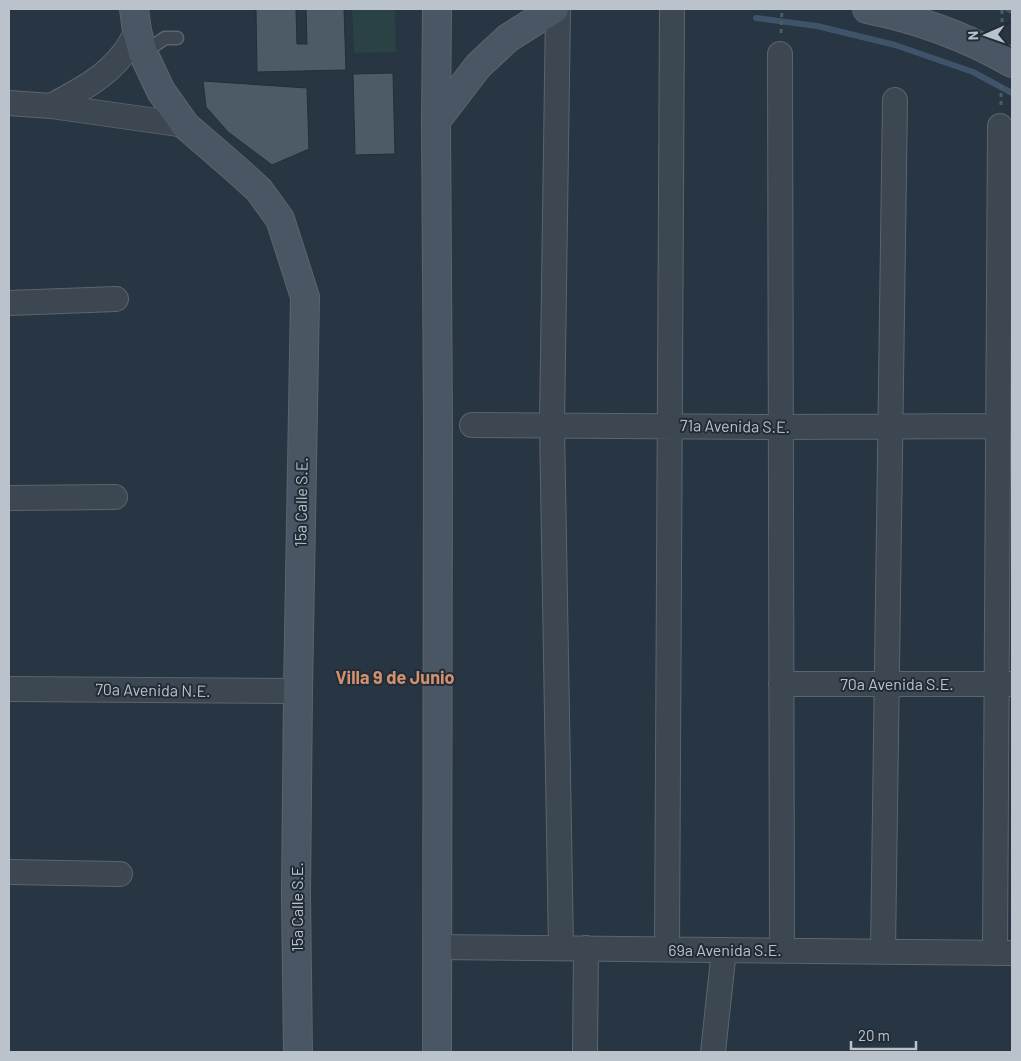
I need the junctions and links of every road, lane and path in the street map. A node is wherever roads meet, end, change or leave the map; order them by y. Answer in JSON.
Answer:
{"nodes":[{"id":1,"x":437,"y":9,"type":"edge"},
{"id":2,"x":554,"y":9,"type":"edge"},
{"id":3,"x":558,"y":9,"type":"edge"},
{"id":4,"x":672,"y":9,"type":"edge"},
{"id":5,"x":782,"y":9,"type":"edge"},
{"id":6,"x":867,"y":9,"type":"edge"},
{"id":7,"x":1002,"y":9,"type":"edge"},
{"id":8,"x":1002,"y":27,"type":"dead end"},
{"id":9,"x":138,"y":31,"type":"edge"},
{"id":10,"x":177,"y":38,"type":"dead end"},
{"id":11,"x":780,"y":45,"type":"joint"},
{"id":12,"x":1007,"y":69,"type":"edge"},
{"id":13,"x":894,"y":100,"type":"dead end"},
{"id":14,"x":9,"y":103,"type":"edge"},
{"id":15,"x":51,"y":106,"type":"junction"},
{"id":16,"x":1000,"y":116,"type":"joint"},
{"id":17,"x":436,"y":121,"type":"junction"},
{"id":18,"x":186,"y":125,"type":"junction"},
{"id":19,"x":116,"y":299,"type":"dead end"},
{"id":20,"x":9,"y":303,"type":"edge"},
{"id":21,"x":472,"y":425,"type":"dead end"},
{"id":22,"x":552,"y":425,"type":"junction"},
{"id":23,"x":670,"y":425,"type":"junction"},
{"id":24,"x":890,"y":426,"type":"junction"},
{"id":25,"x":998,"y":426,"type":"junction"},
{"id":26,"x":780,"y":427,"type":"junction"},
{"id":27,"x":115,"y":497,"type":"dead end"},
{"id":28,"x":9,"y":498,"type":"edge"},
{"id":29,"x":781,"y":684,"type":"junction"},
{"id":30,"x":886,"y":684,"type":"junction"},
{"id":31,"x":1004,"y":684,"type":"edge"},
{"id":32,"x":9,"y":689,"type":"edge"},
{"id":33,"x":298,"y":691,"type":"junction"},
{"id":34,"x":9,"y":872,"type":"edge"},
{"id":35,"x":120,"y":874,"type":"dead end"},
{"id":36,"x":437,"y":947,"type":"junction"},
{"id":37,"x":562,"y":948,"type":"junction"},
{"id":38,"x":586,"y":948,"type":"junction"},
{"id":39,"x":667,"y":949,"type":"junction"},
{"id":40,"x":724,"y":950,"type":"junction"},
{"id":41,"x":782,"y":950,"type":"junction"},
{"id":42,"x":884,"y":951,"type":"junction"},
{"id":43,"x":1004,"y":953,"type":"edge"},
{"id":44,"x":298,"y":1052,"type":"edge"},
{"id":45,"x":437,"y":1052,"type":"edge"},
{"id":46,"x":585,"y":1052,"type":"edge"},
{"id":47,"x":713,"y":1052,"type":"edge"}],
"edges":[{"from":1,"to":17,"type":"street"},
{"from":2,"to":17,"type":"street"},
{"from":3,"to":22,"type":"street"},
{"from":4,"to":23,"type":"street"},
{"from":5,"to":11,"type":"path"},
{"from":6,"to":12,"type":"street"},
{"from":7,"to":8,"type":"path"},
{"from":9,"to":10,"type":"lane"},
{"from":9,"to":15,"type":"street"},
{"from":9,"to":18,"type":"street","name":"15a Calle S.E."},
{"from":11,"to":26,"type":"street"},
{"from":12,"to":16,"type":"path"},
{"from":13,"to":24,"type":"street"},
{"from":14,"to":15,"type":"street"},
{"from":15,"to":18,"type":"street"},
{"from":16,"to":25,"type":"street"},
{"from":17,"to":36,"type":"street"},
{"from":18,"to":33,"type":"street","name":"15a Calle S.E."},
{"from":19,"to":20,"type":"street"},
{"from":21,"to":22,"type":"street","name":"71a Avenida S.E."},
{"from":22,"to":23,"type":"street","name":"71a Avenida S.E."},
{"from":22,"to":37,"type":"street"},
{"from":23,"to":26,"type":"street","name":"71a Avenida S.E."},
{"from":23,"to":39,"type":"street"},
{"from":24,"to":25,"type":"street","name":"71a Avenida S.E."},
{"from":24,"to":26,"type":"street","name":"71a Avenida S.E."},
{"from":24,"to":30,"type":"street"},
{"from":25,"to":31,"type":"street"},
{"from":26,"to":29,"type":"street"},
{"from":27,"to":28,"type":"street"},
{"from":29,"to":30,"type":"street","name":"70a Avenida S.E."},
{"from":29,"to":41,"type":"street"},
{"from":30,"to":31,"type":"street","name":"70a Avenida S.E."},
{"from":30,"to":42,"type":"street"},
{"from":31,"to":43,"type":"street"},
{"from":32,"to":33,"type":"street","name":"70a Avenida N.E."},
{"from":33,"to":44,"type":"street","name":"15a Calle S.E."},
{"from":34,"to":35,"type":"street"},
{"from":36,"to":37,"type":"street","name":"69a Avenida S.E."},
{"from":36,"to":45,"type":"street"},
{"from":37,"to":38,"type":"street","name":"69a Avenida S.E."},
{"from":38,"to":39,"type":"street","name":"69a Avenida S.E."},
{"from":38,"to":46,"type":"street"},
{"from":39,"to":40,"type":"street","name":"69a Avenida S.E."},
{"from":40,"to":41,"type":"street","name":"69a Avenida S.E."},
{"from":40,"to":47,"type":"street"},
{"from":41,"to":42,"type":"street","name":"69a Avenida S.E."},
{"from":42,"to":43,"type":"street","name":"69a Avenida S.E."}]}
